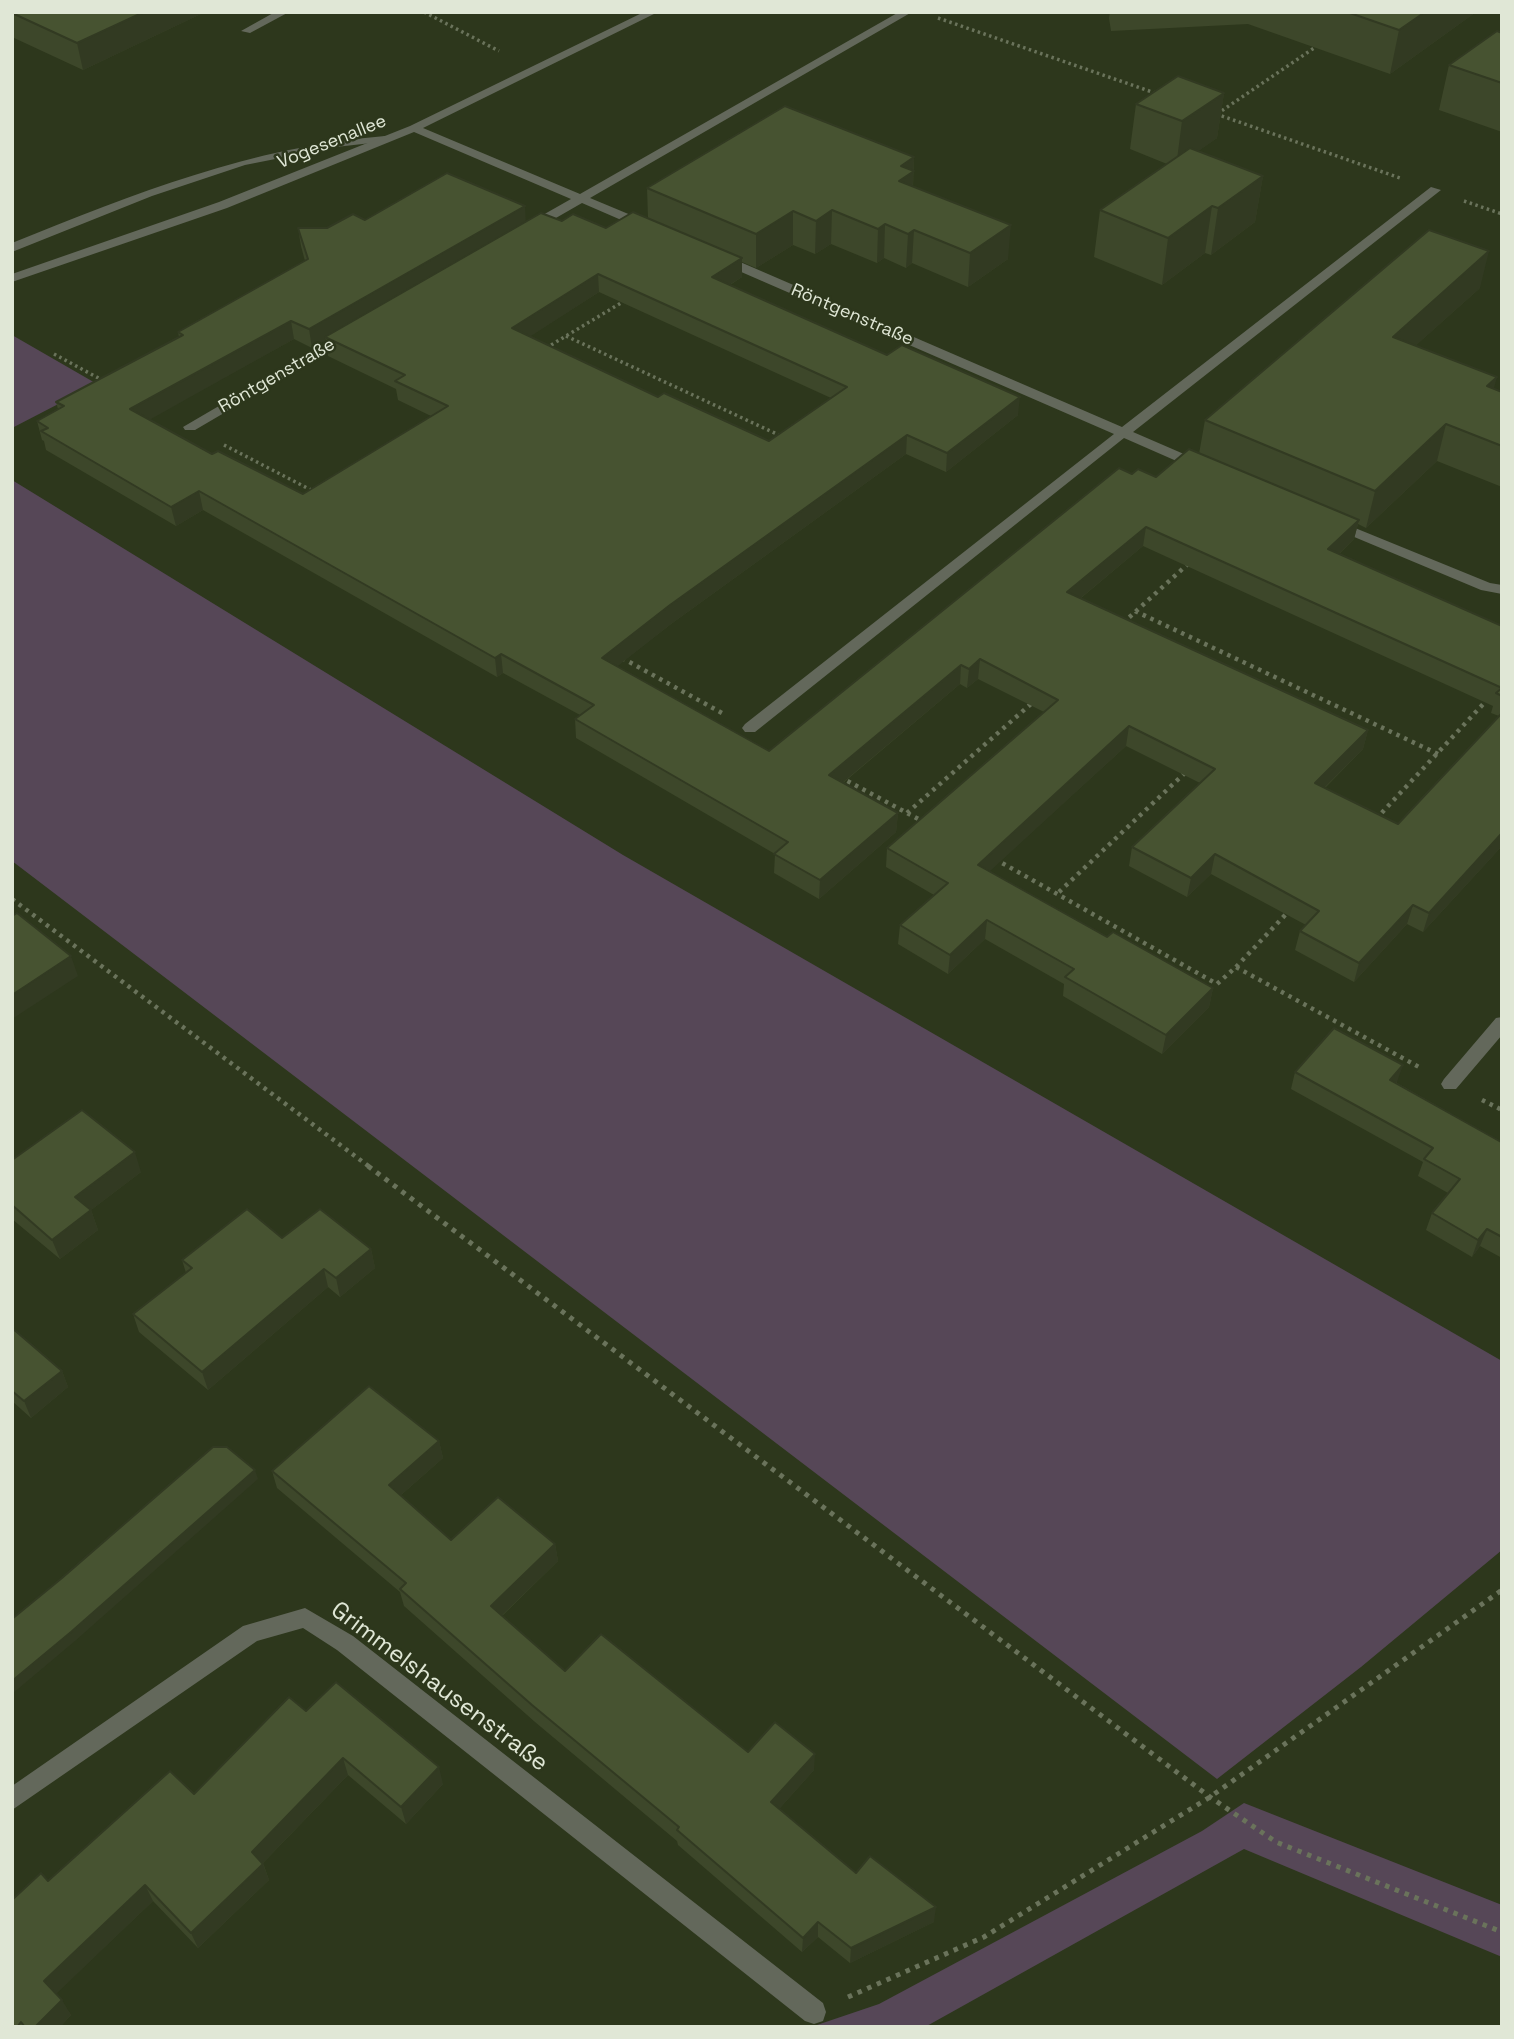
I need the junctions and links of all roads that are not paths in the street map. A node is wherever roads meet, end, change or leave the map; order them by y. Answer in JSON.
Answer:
{"nodes":[{"id":1,"x":284,"y":12,"type":"edge"},
{"id":2,"x":653,"y":12,"type":"edge"},
{"id":3,"x":906,"y":12,"type":"edge"},
{"id":4,"x":246,"y":31,"type":"dead end"},
{"id":5,"x":414,"y":128,"type":"junction"},
{"id":6,"x":385,"y":139,"type":"junction"},
{"id":7,"x":1436,"y":190,"type":"road end"},
{"id":8,"x":581,"y":198,"type":"junction"},
{"id":9,"x":655,"y":230,"type":"edge"},
{"id":10,"x":521,"y":233,"type":"edge"},
{"id":11,"x":12,"y":247,"type":"edge"},
{"id":12,"x":705,"y":251,"type":"edge"},
{"id":13,"x":12,"y":278,"type":"edge"},
{"id":14,"x":365,"y":325,"type":"edge"},
{"id":15,"x":190,"y":427,"type":"dead end"},
{"id":16,"x":1124,"y":432,"type":"junction"},
{"id":17,"x":1219,"y":474,"type":"edge"},
{"id":18,"x":1315,"y":516,"type":"edge"},
{"id":19,"x":1502,"y":590,"type":"edge"},
{"id":20,"x":750,"y":728,"type":"dead end"},
{"id":21,"x":1502,"y":1023,"type":"edge"},
{"id":22,"x":1450,"y":1084,"type":"dead end"},
{"id":23,"x":12,"y":1799,"type":"edge"},
{"id":24,"x":814,"y":2012,"type":"road end"}],
"edges":[{"from":1,"to":4,"type":"street"},
{"from":2,"to":5,"type":"street","name":"Vogesenallee"},
{"from":3,"to":8,"type":"street"},
{"from":5,"to":6,"type":"street","name":"Vogesenallee"},
{"from":5,"to":8,"type":"street"},
{"from":6,"to":11,"type":"street"},
{"from":6,"to":13,"type":"street","name":"Vogesenallee"},
{"from":7,"to":16,"type":"street"},
{"from":8,"to":9,"type":"street"},
{"from":8,"to":10,"type":"street"},
{"from":12,"to":16,"type":"street","name":"Röntgenstraße"},
{"from":14,"to":15,"type":"street","name":"Röntgenstraße"},
{"from":16,"to":17,"type":"street","name":"Röntgenstraße"},
{"from":16,"to":20,"type":"street"},
{"from":18,"to":19,"type":"street"},
{"from":21,"to":22,"type":"street"},
{"from":23,"to":24,"type":"street","name":"Grimmelshausenstraße"}]}
